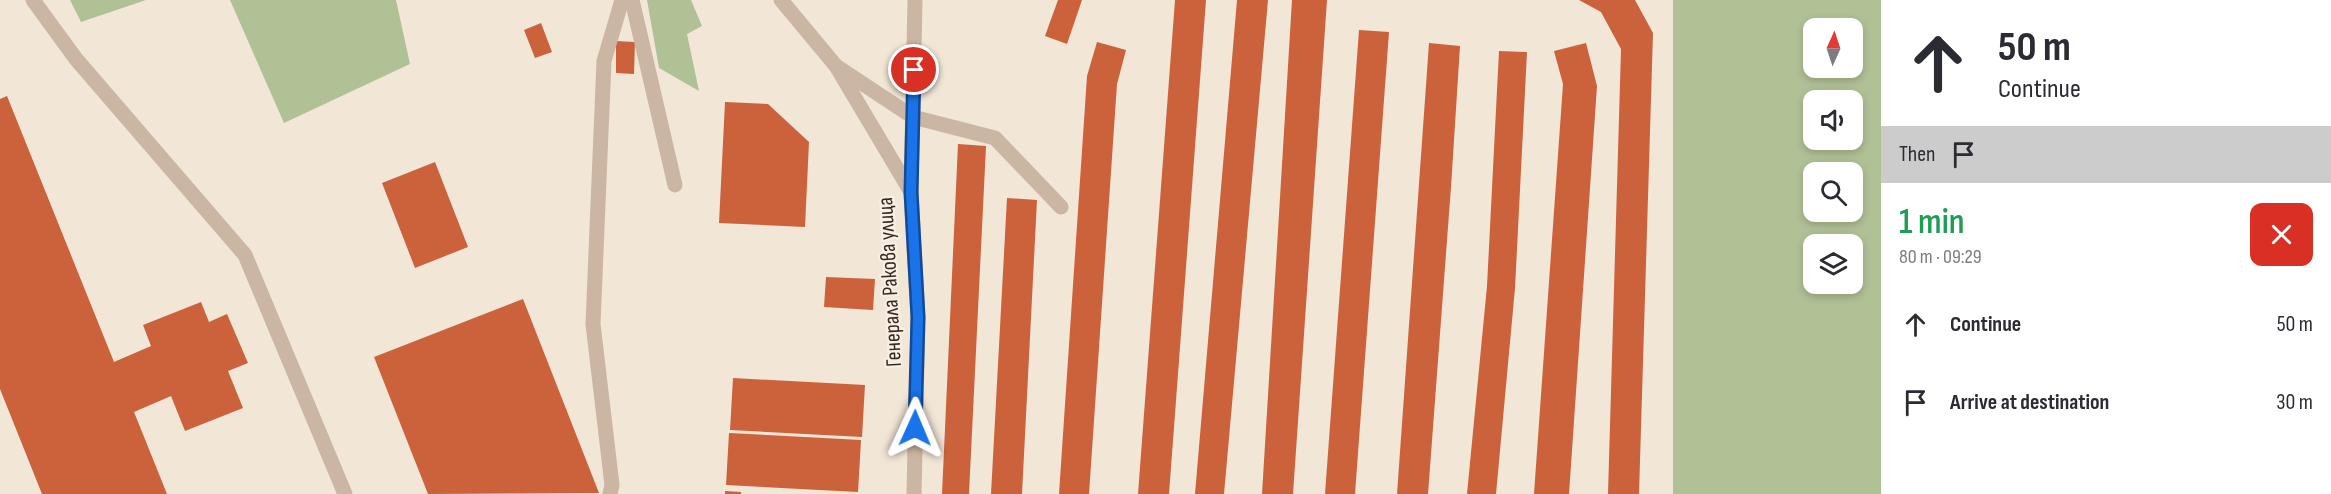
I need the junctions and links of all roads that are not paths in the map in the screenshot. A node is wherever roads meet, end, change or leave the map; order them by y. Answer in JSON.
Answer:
{"nodes":[{"id":1,"x":33,"y":0,"type":"edge"},
{"id":2,"x":622,"y":0,"type":"edge"},
{"id":3,"x":632,"y":0,"type":"edge"},
{"id":4,"x":781,"y":0,"type":"edge"},
{"id":5,"x":915,"y":0,"type":"edge"},
{"id":6,"x":836,"y":66,"type":"junction"},
{"id":7,"x":912,"y":117,"type":"junction"},
{"id":8,"x":675,"y":185,"type":"dead end"},
{"id":9,"x":911,"y":192,"type":"junction"},
{"id":10,"x":1061,"y":207,"type":"dead end"},
{"id":11,"x":345,"y":494,"type":"edge"},
{"id":12,"x":610,"y":494,"type":"edge"},
{"id":13,"x":914,"y":494,"type":"edge"}],
"edges":[{"from":1,"to":11,"type":"street"},
{"from":2,"to":12,"type":"street"},
{"from":3,"to":8,"type":"street"},
{"from":4,"to":6,"type":"street","name":"Генерала Ракова улица"},
{"from":5,"to":7,"type":"street"},
{"from":6,"to":7,"type":"street"},
{"from":6,"to":9,"type":"street","name":"Генерала Ракова улица"},
{"from":7,"to":9,"type":"street"},
{"from":7,"to":10,"type":"street"},
{"from":9,"to":13,"type":"street","name":"Генерала Ракова улица"}]}
